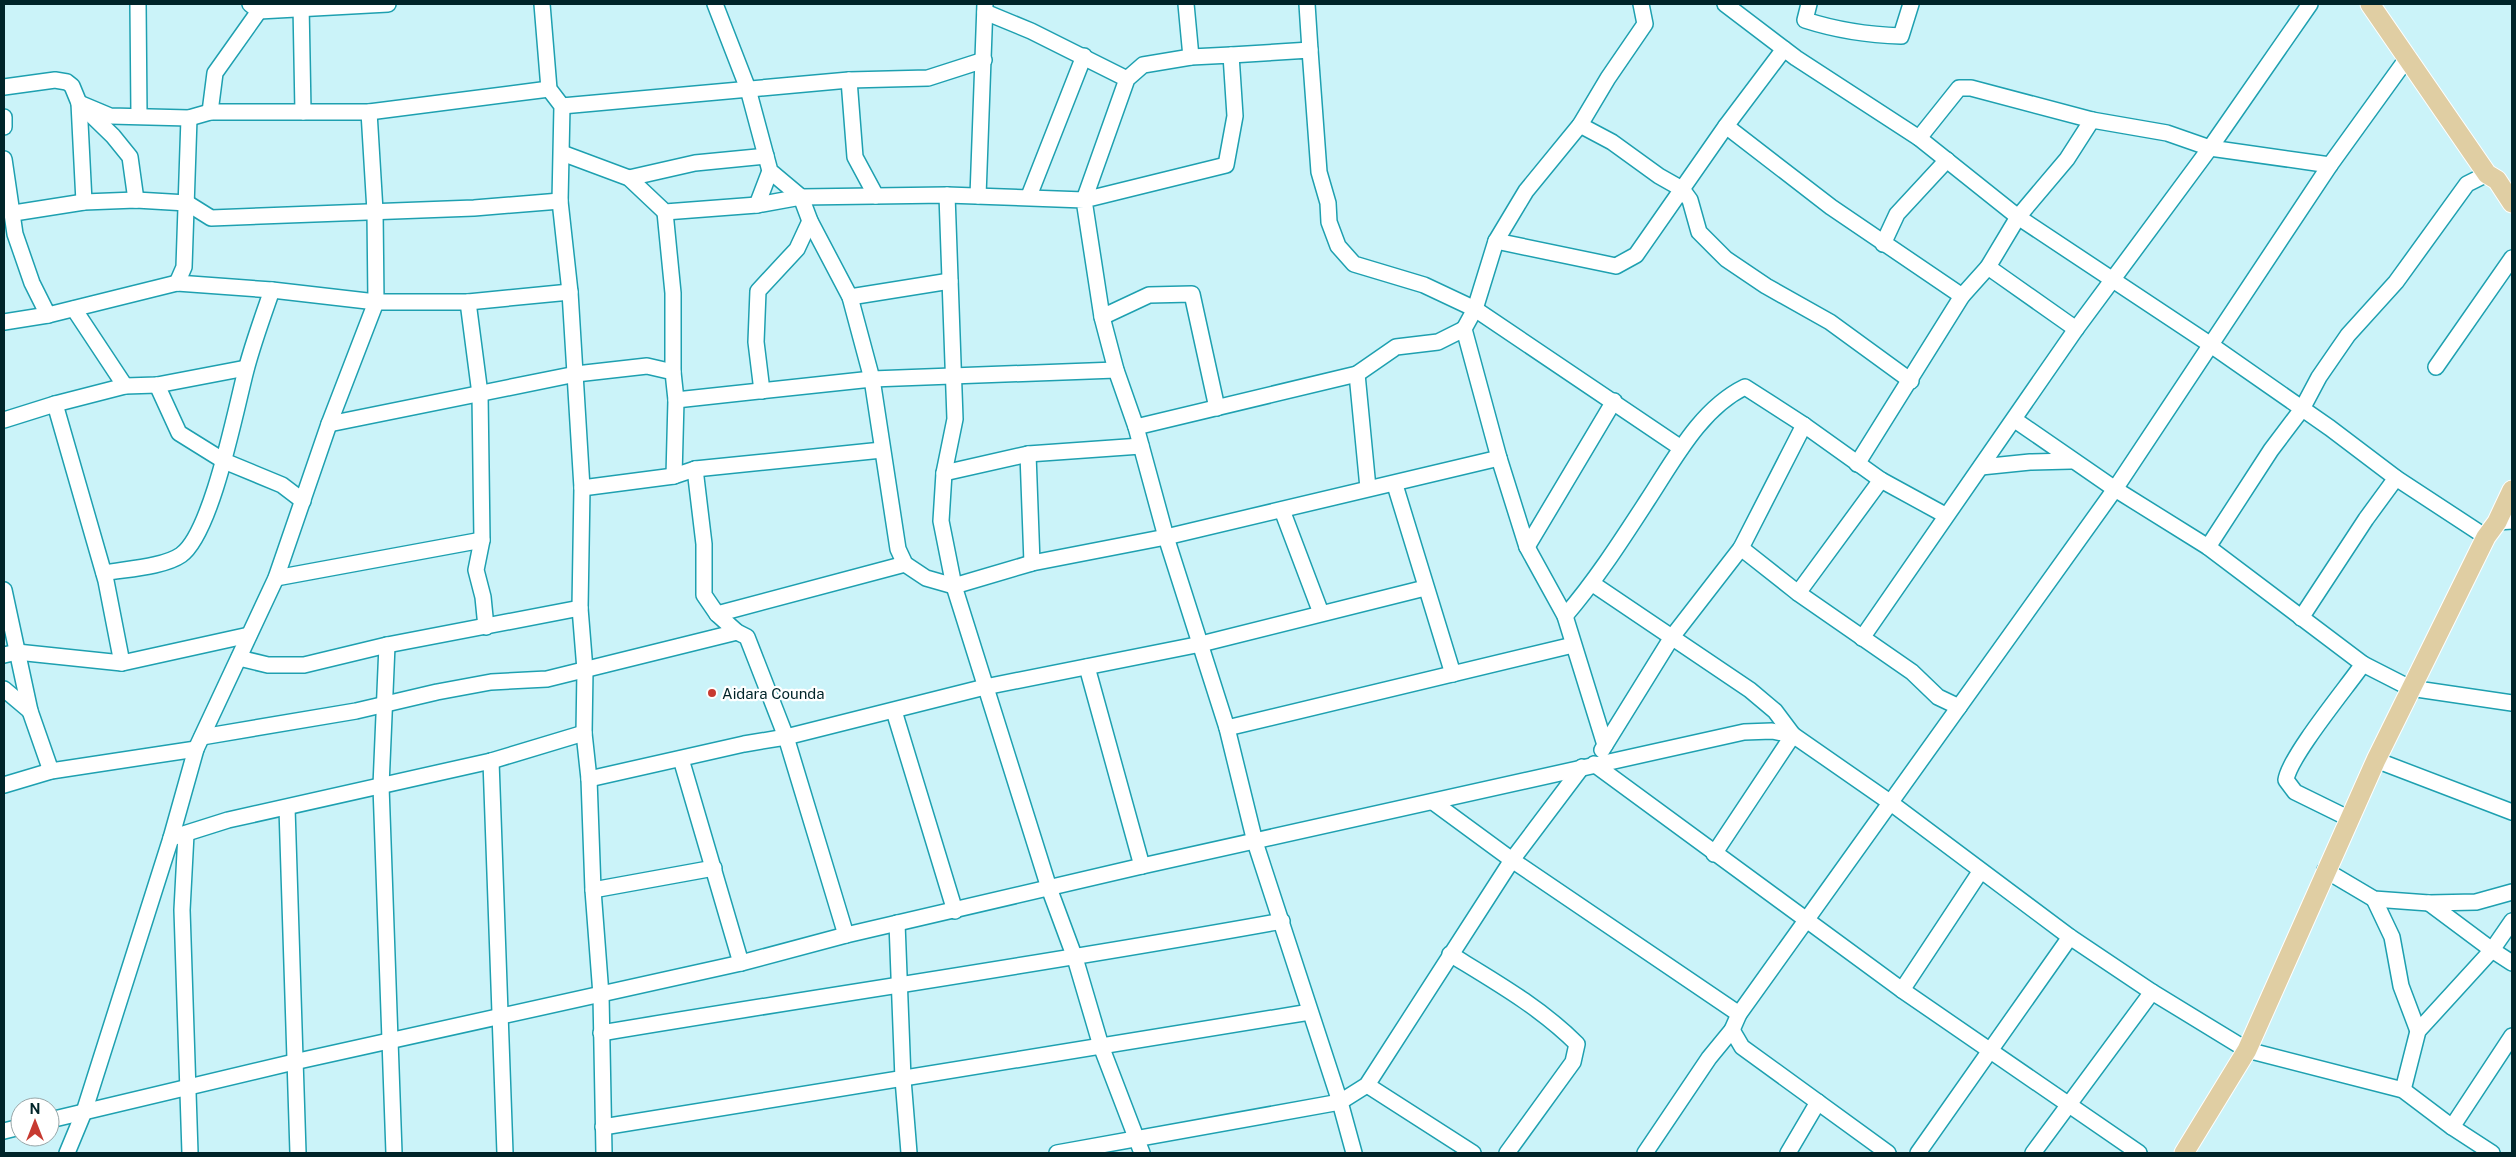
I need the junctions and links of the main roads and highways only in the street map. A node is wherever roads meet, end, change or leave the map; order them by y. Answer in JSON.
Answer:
{"nodes":[{"id":1,"x":2370,"y":4,"type":"edge"},
{"id":2,"x":2512,"y":203,"type":"edge"},
{"id":3,"x":2512,"y":490,"type":"edge"},
{"id":4,"x":2505,"y":521,"type":"edge"},
{"id":5,"x":2184,"y":1153,"type":"edge"}],
"edges":[{"from":1,"to":2,"type":"main road"},
{"from":3,"to":4,"type":"main road"},
{"from":4,"to":5,"type":"main road"}]}
